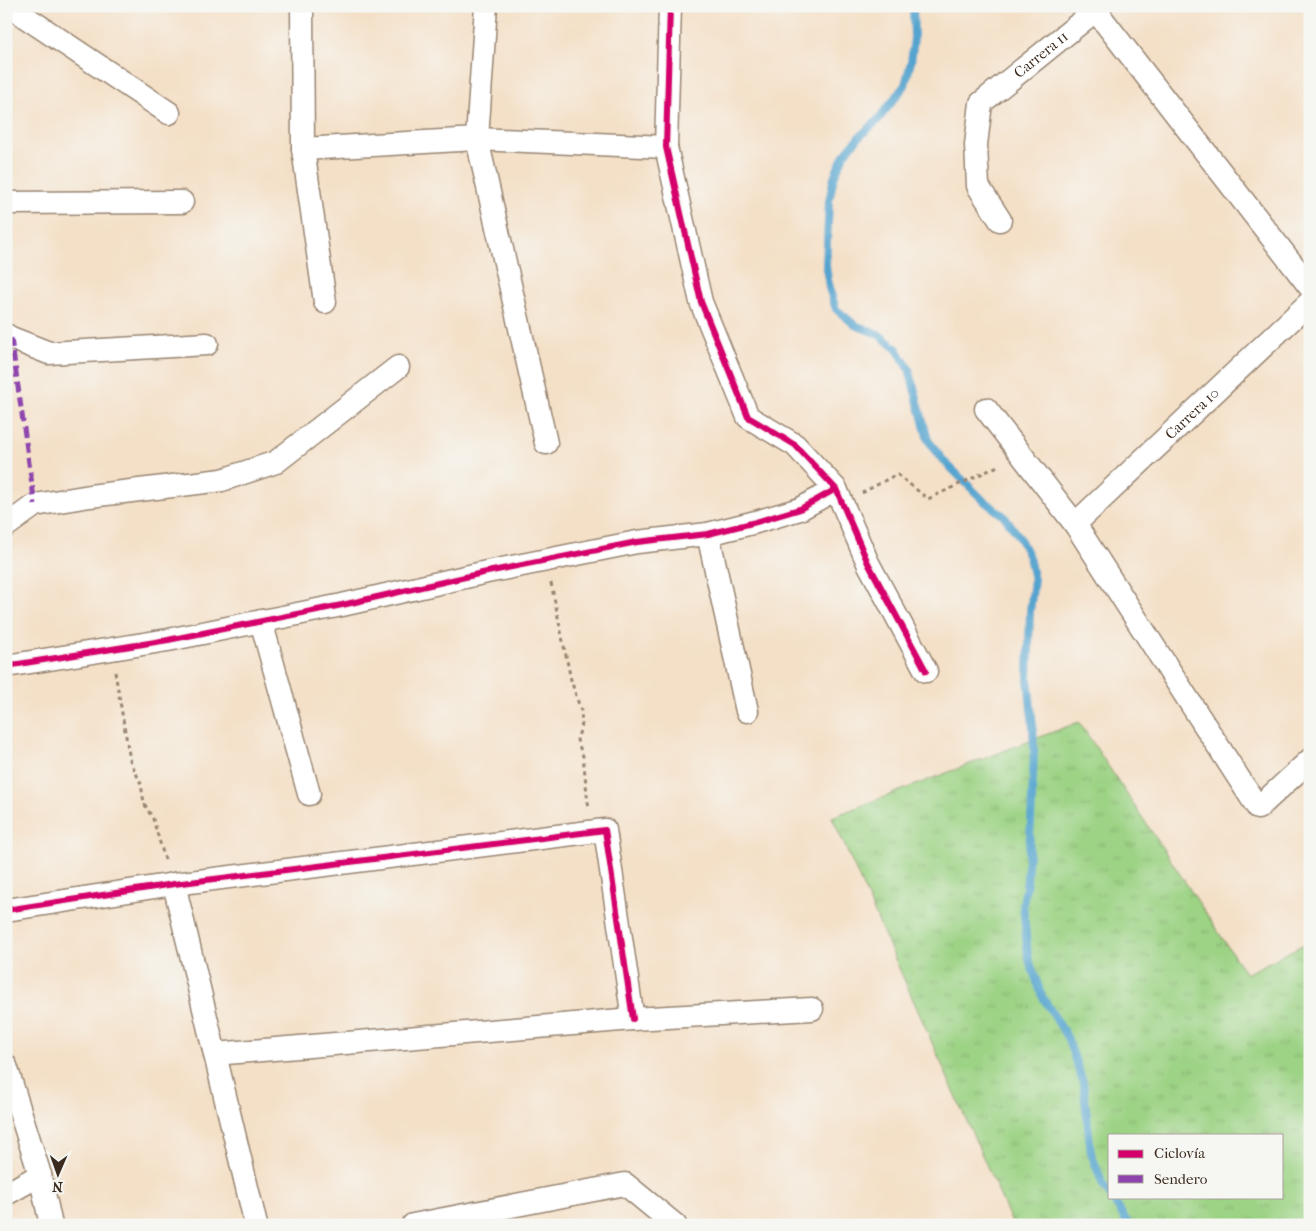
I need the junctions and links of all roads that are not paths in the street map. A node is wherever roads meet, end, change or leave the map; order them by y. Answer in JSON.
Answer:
{"nodes":[{"id":1,"x":9,"y":6,"type":"edge"},
{"id":2,"x":302,"y":6,"type":"edge"},
{"id":3,"x":486,"y":6,"type":"edge"},
{"id":4,"x":670,"y":6,"type":"edge"},
{"id":5,"x":1098,"y":8,"type":"edge"},
{"id":6,"x":169,"y":113,"type":"dead end"},
{"id":7,"x":477,"y":139,"type":"junction"},
{"id":8,"x":666,"y":147,"type":"junction"},
{"id":9,"x":303,"y":148,"type":"junction"},
{"id":10,"x":182,"y":202,"type":"dead end"},
{"id":11,"x":6,"y":203,"type":"edge"},
{"id":12,"x":1000,"y":220,"type":"dead end"},
{"id":13,"x":1310,"y":287,"type":"edge"},
{"id":14,"x":325,"y":302,"type":"dead end"},
{"id":15,"x":1310,"y":302,"type":"edge"},
{"id":16,"x":6,"y":335,"type":"edge"},
{"id":17,"x":207,"y":344,"type":"dead end"},
{"id":18,"x":398,"y":366,"type":"dead end"},
{"id":19,"x":986,"y":409,"type":"dead end"},
{"id":20,"x":546,"y":443,"type":"dead end"},
{"id":21,"x":839,"y":497,"type":"junction"},
{"id":22,"x":1074,"y":524,"type":"junction"},
{"id":23,"x":6,"y":526,"type":"edge"},
{"id":24,"x":708,"y":534,"type":"junction"},
{"id":25,"x":262,"y":622,"type":"junction"},
{"id":26,"x":6,"y":666,"type":"edge"},
{"id":27,"x":926,"y":671,"type":"dead end"},
{"id":28,"x":747,"y":711,"type":"dead end"},
{"id":29,"x":1310,"y":760,"type":"edge"},
{"id":30,"x":309,"y":794,"type":"dead end"},
{"id":31,"x":174,"y":884,"type":"junction"},
{"id":32,"x":6,"y":910,"type":"edge"},
{"id":33,"x":812,"y":1009,"type":"dead end"},
{"id":34,"x":633,"y":1019,"type":"junction"},
{"id":35,"x":215,"y":1054,"type":"junction"},
{"id":36,"x":6,"y":1066,"type":"edge"},
{"id":37,"x":40,"y":1175,"type":"junction"},
{"id":38,"x":6,"y":1194,"type":"edge"},
{"id":39,"x":52,"y":1225,"type":"edge"},
{"id":40,"x":256,"y":1225,"type":"edge"},
{"id":41,"x":413,"y":1225,"type":"edge"},
{"id":42,"x":675,"y":1225,"type":"edge"}],
"edges":[{"from":1,"to":6,"type":"street"},
{"from":2,"to":9,"type":"street"},
{"from":3,"to":7,"type":"street"},
{"from":4,"to":8,"type":"street"},
{"from":5,"to":12,"type":"street","name":"Carrera 11"},
{"from":5,"to":13,"type":"street"},
{"from":7,"to":8,"type":"street"},
{"from":7,"to":9,"type":"street"},
{"from":7,"to":20,"type":"street"},
{"from":8,"to":21,"type":"street"},
{"from":9,"to":14,"type":"street"},
{"from":10,"to":11,"type":"street"},
{"from":15,"to":22,"type":"street","name":"Carrera 10"},
{"from":16,"to":17,"type":"street"},
{"from":18,"to":23,"type":"street"},
{"from":19,"to":22,"type":"street"},
{"from":21,"to":24,"type":"street"},
{"from":21,"to":27,"type":"street"},
{"from":22,"to":29,"type":"street"},
{"from":24,"to":25,"type":"street"},
{"from":24,"to":28,"type":"street"},
{"from":25,"to":26,"type":"street"},
{"from":25,"to":30,"type":"street"},
{"from":31,"to":32,"type":"street"},
{"from":31,"to":34,"type":"street"},
{"from":31,"to":35,"type":"street"},
{"from":33,"to":34,"type":"street"},
{"from":34,"to":35,"type":"street"},
{"from":35,"to":40,"type":"street"},
{"from":36,"to":37,"type":"street"},
{"from":37,"to":38,"type":"street"},
{"from":37,"to":39,"type":"street"},
{"from":41,"to":42,"type":"street"}]}
